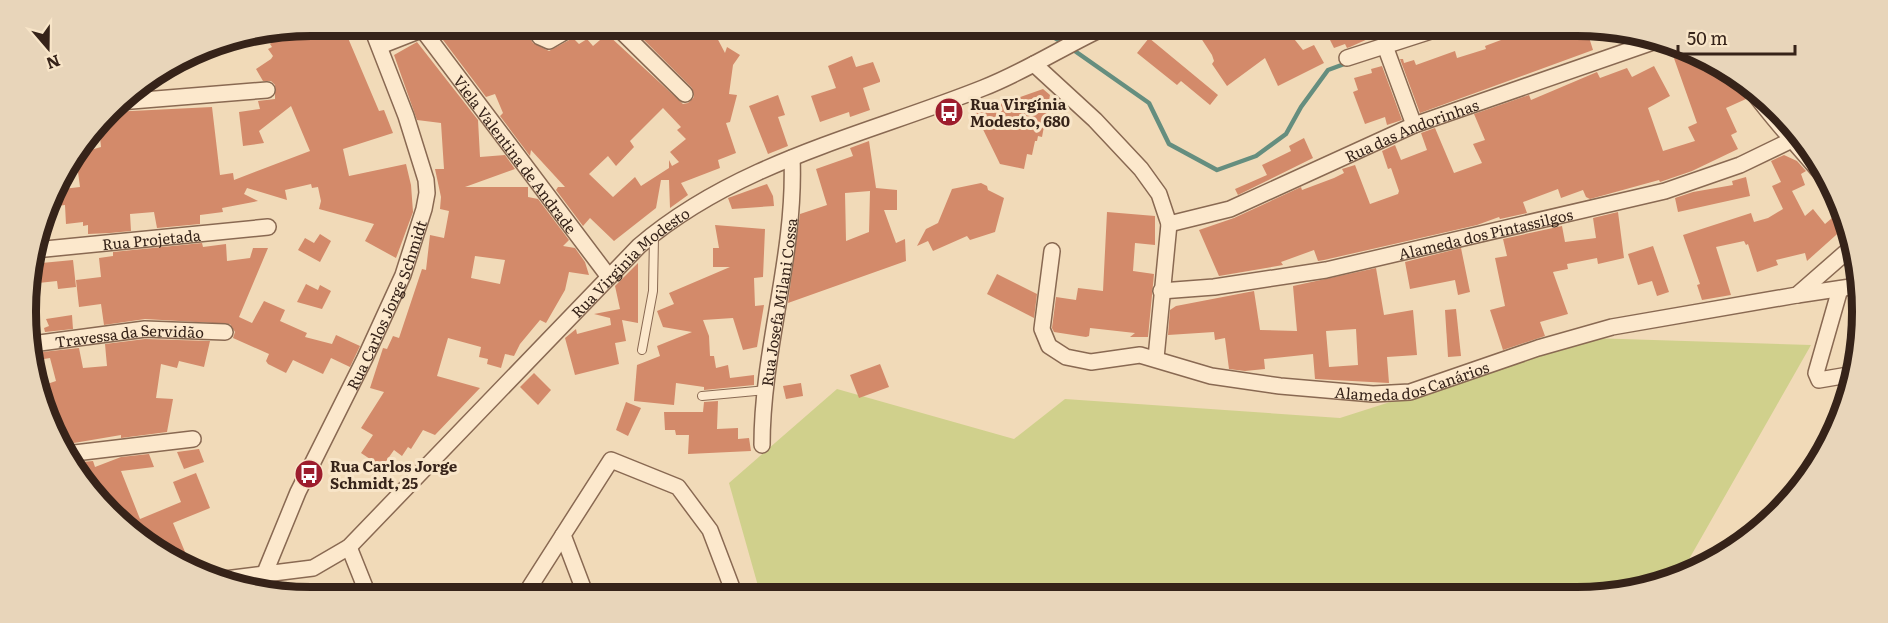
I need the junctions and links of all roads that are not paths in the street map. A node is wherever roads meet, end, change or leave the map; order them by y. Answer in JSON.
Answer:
{"nodes":[{"id":1,"x":376,"y":36,"type":"edge"},
{"id":2,"x":406,"y":36,"type":"edge"},
{"id":3,"x":432,"y":36,"type":"edge"},
{"id":4,"x":539,"y":36,"type":"edge"},
{"id":5,"x":556,"y":36,"type":"edge"},
{"id":6,"x":626,"y":36,"type":"edge"},
{"id":7,"x":1088,"y":36,"type":"edge"},
{"id":8,"x":1416,"y":36,"type":"edge"},
{"id":9,"x":1646,"y":45,"type":"edge"},
{"id":10,"x":380,"y":46,"type":"junction"},
{"id":11,"x":1385,"y":46,"type":"junction"},
{"id":12,"x":1347,"y":58,"type":"dead end"},
{"id":13,"x":1034,"y":64,"type":"junction"},
{"id":14,"x":267,"y":90,"type":"dead end"},
{"id":15,"x":685,"y":94,"type":"dead end"},
{"id":16,"x":134,"y":101,"type":"edge"},
{"id":17,"x":1772,"y":118,"type":"edge"},
{"id":18,"x":1414,"y":125,"type":"junction"},
{"id":19,"x":1784,"y":130,"type":"edge"},
{"id":20,"x":1793,"y":141,"type":"edge"},
{"id":21,"x":792,"y":158,"type":"junction"},
{"id":22,"x":1169,"y":224,"type":"junction"},
{"id":23,"x":268,"y":227,"type":"dead end"},
{"id":24,"x":654,"y":233,"type":"junction"},
{"id":25,"x":43,"y":249,"type":"edge"},
{"id":26,"x":1052,"y":251,"type":"dead end"},
{"id":27,"x":1846,"y":252,"type":"edge"},
{"id":28,"x":609,"y":278,"type":"junction"},
{"id":29,"x":1851,"y":287,"type":"edge"},
{"id":30,"x":1840,"y":289,"type":"junction"},
{"id":31,"x":1161,"y":291,"type":"junction"},
{"id":32,"x":1797,"y":295,"type":"junction"},
{"id":33,"x":225,"y":332,"type":"dead end"},
{"id":34,"x":38,"y":343,"type":"edge"},
{"id":35,"x":642,"y":350,"type":"dead end"},
{"id":36,"x":1156,"y":358,"type":"junction"},
{"id":37,"x":1845,"y":376,"type":"edge"},
{"id":38,"x":767,"y":390,"type":"junction"},
{"id":39,"x":702,"y":396,"type":"dead end"},
{"id":40,"x":193,"y":439,"type":"dead end"},
{"id":41,"x":762,"y":446,"type":"dead end"},
{"id":42,"x":75,"y":453,"type":"edge"},
{"id":43,"x":563,"y":535,"type":"junction"},
{"id":44,"x":349,"y":547,"type":"junction"},
{"id":45,"x":264,"y":575,"type":"junction"},
{"id":46,"x":239,"y":578,"type":"edge"},
{"id":47,"x":264,"y":583,"type":"edge"},
{"id":48,"x":365,"y":587,"type":"edge"},
{"id":49,"x":529,"y":587,"type":"edge"},
{"id":50,"x":583,"y":587,"type":"edge"},
{"id":51,"x":732,"y":587,"type":"edge"}],
"edges":[{"from":1,"to":10,"type":"street","name":"Rua Carlos Jorge Schmidt"},
{"from":2,"to":10,"type":"street"},
{"from":3,"to":28,"type":"street","name":"Viela Valentina de Andrade"},
{"from":4,"to":5,"type":"street"},
{"from":6,"to":15,"type":"street"},
{"from":7,"to":13,"type":"street","name":"Rua Virginia Modesto"},
{"from":8,"to":11,"type":"street"},
{"from":9,"to":18,"type":"street","name":"Rua das Andorinhas"},
{"from":10,"to":45,"type":"street","name":"Rua Carlos Jorge Schmidt"},
{"from":11,"to":12,"type":"street"},
{"from":11,"to":18,"type":"street"},
{"from":13,"to":21,"type":"street","name":"Rua Virginia Modesto"},
{"from":13,"to":22,"type":"street"},
{"from":14,"to":16,"type":"street"},
{"from":17,"to":19,"type":"street"},
{"from":18,"to":22,"type":"street","name":"Rua das Andorinhas"},
{"from":20,"to":31,"type":"street","name":"Alameda dos Pintassilgos"},
{"from":21,"to":24,"type":"street","name":"Rua Virginia Modesto"},
{"from":21,"to":38,"type":"street","name":"Rua Josefa Milani Cossa"},
{"from":22,"to":31,"type":"street"},
{"from":23,"to":25,"type":"street","name":"Rua Projetada"},
{"from":24,"to":28,"type":"street","name":"Rua Virginia Modesto"},
{"from":24,"to":35,"type":"lane"},
{"from":26,"to":36,"type":"street","name":"Alameda dos Canários"},
{"from":27,"to":32,"type":"street"},
{"from":28,"to":44,"type":"street","name":"Rua Virginia Modesto"},
{"from":29,"to":30,"type":"street","name":"Alameda dos Canários"},
{"from":30,"to":32,"type":"street","name":"Alameda dos Canários"},
{"from":30,"to":37,"type":"street"},
{"from":31,"to":36,"type":"street"},
{"from":32,"to":36,"type":"street","name":"Alameda dos Canários"},
{"from":33,"to":34,"type":"street","name":"Travessa da Servidão"},
{"from":38,"to":39,"type":"lane"},
{"from":38,"to":41,"type":"street","name":"Rua Josefa Milani Cossa"},
{"from":40,"to":42,"type":"street"},
{"from":43,"to":49,"type":"street"},
{"from":43,"to":50,"type":"street"},
{"from":43,"to":51,"type":"street"},
{"from":44,"to":45,"type":"street","name":"Rua Virginia Modesto"},
{"from":44,"to":48,"type":"street"},
{"from":45,"to":46,"type":"street","name":"Rua Virginia Modesto"},
{"from":45,"to":47,"type":"street","name":"Rua Carlos Jorge Schmidt"}]}
